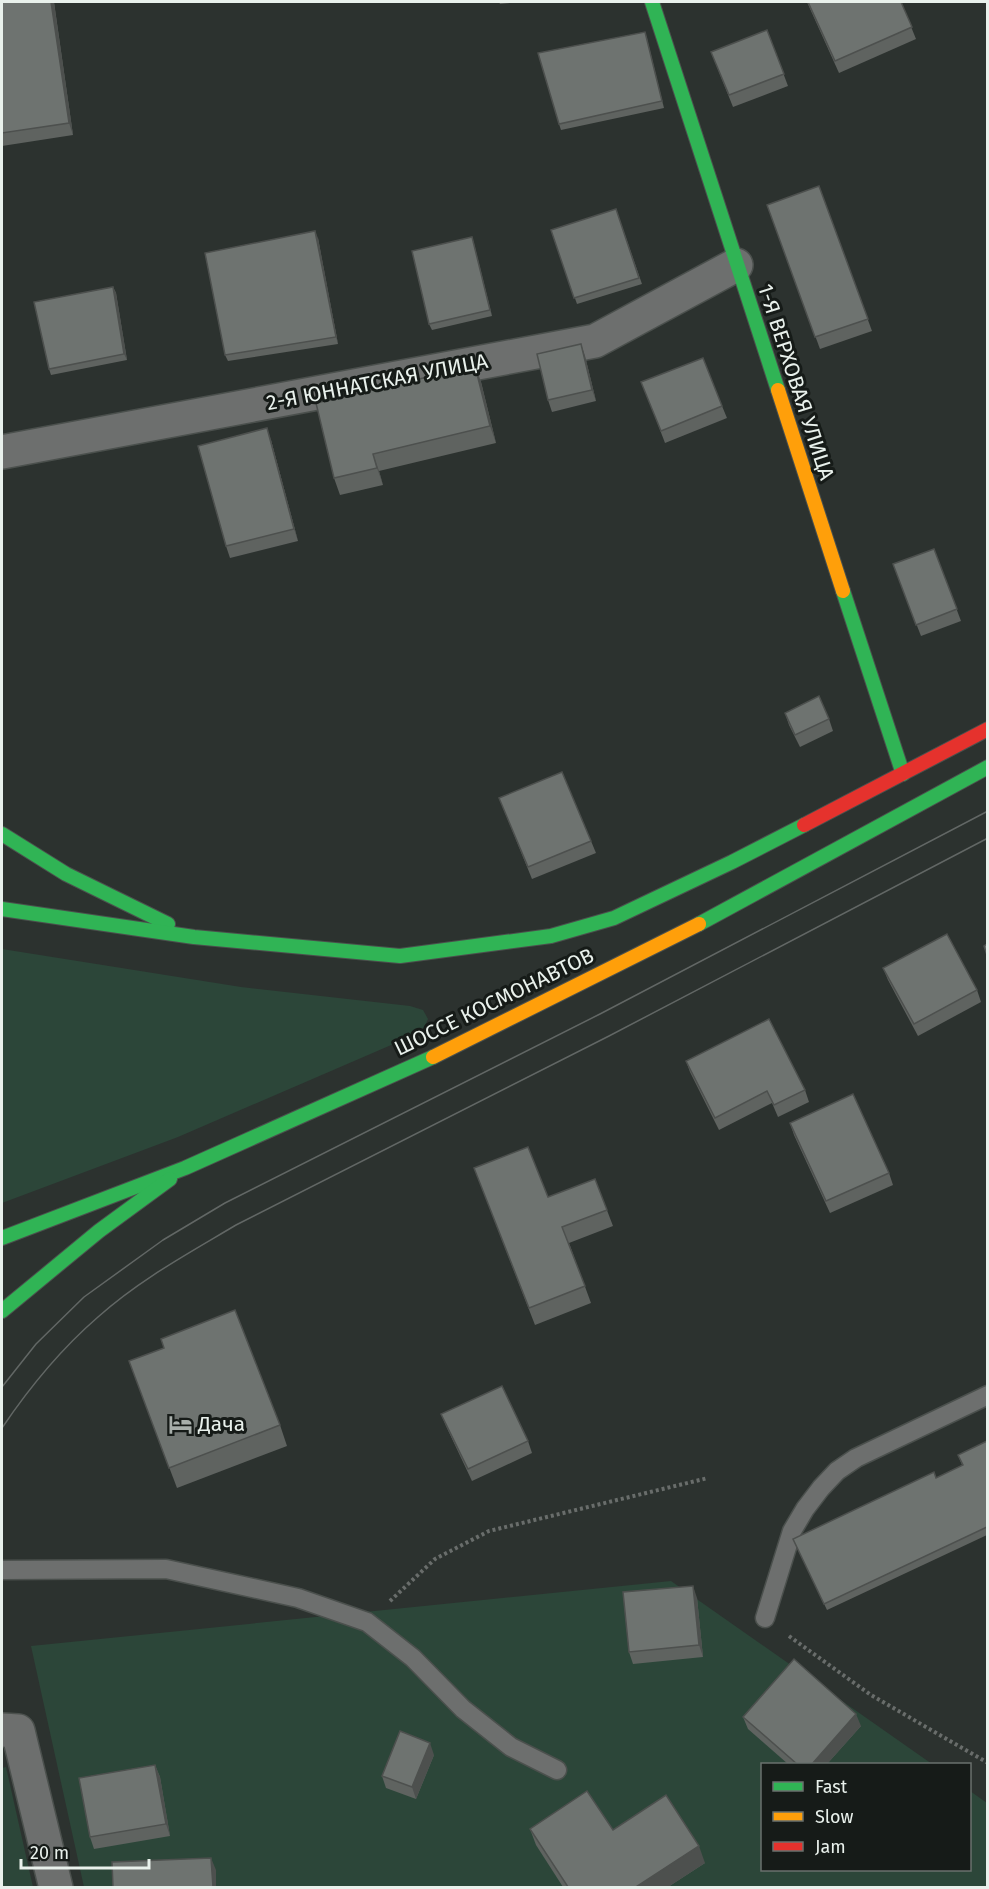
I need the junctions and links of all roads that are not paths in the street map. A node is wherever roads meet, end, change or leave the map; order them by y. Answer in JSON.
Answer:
{"nodes":[{"id":1,"x":652,"y":2,"type":"edge"},
{"id":2,"x":736,"y":265,"type":"junction"},
{"id":3,"x":2,"y":452,"type":"edge"},
{"id":4,"x":987,"y":729,"type":"edge"},
{"id":5,"x":987,"y":766,"type":"edge"},
{"id":6,"x":903,"y":774,"type":"junction"},
{"id":7,"x":2,"y":834,"type":"edge"},
{"id":8,"x":2,"y":909,"type":"edge"},
{"id":9,"x":194,"y":937,"type":"junction"},
{"id":10,"x":185,"y":1168,"type":"junction"},
{"id":11,"x":2,"y":1238,"type":"edge"},
{"id":12,"x":2,"y":1311,"type":"edge"},
{"id":13,"x":987,"y":1395,"type":"edge"},
{"id":14,"x":2,"y":1570,"type":"edge"},
{"id":15,"x":765,"y":1618,"type":"road end"},
{"id":16,"x":2,"y":1730,"type":"edge"},
{"id":17,"x":557,"y":1770,"type":"dead end"},
{"id":18,"x":56,"y":1887,"type":"edge"}],
"edges":[{"from":1,"to":2,"type":"main road","name":"1-Я ВЕРХОВАЯ УЛИЦА"},
{"from":2,"to":3,"type":"street","name":"2-Я ЮННАТСКАЯ УЛИЦА"},
{"from":2,"to":6,"type":"main road","name":"1-Я ВЕРХОВАЯ УЛИЦА"},
{"from":4,"to":6,"type":"main road","name":"ШОССЕ КОСМОНАВТОВ"},
{"from":5,"to":10,"type":"main road","name":"ШОССЕ КОСМОНАВТОВ"},
{"from":6,"to":9,"type":"main road","name":"ШОССЕ КОСМОНАВТОВ"},
{"from":7,"to":9,"type":"main road"},
{"from":8,"to":9,"type":"main road","name":"ШОССЕ КОСМОНАВТОВ"},
{"from":10,"to":11,"type":"main road","name":"ШОССЕ КОСМОНАВТОВ"},
{"from":10,"to":12,"type":"main road"},
{"from":13,"to":15,"type":"lane"},
{"from":14,"to":17,"type":"lane"},
{"from":16,"to":18,"type":"street"}]}
